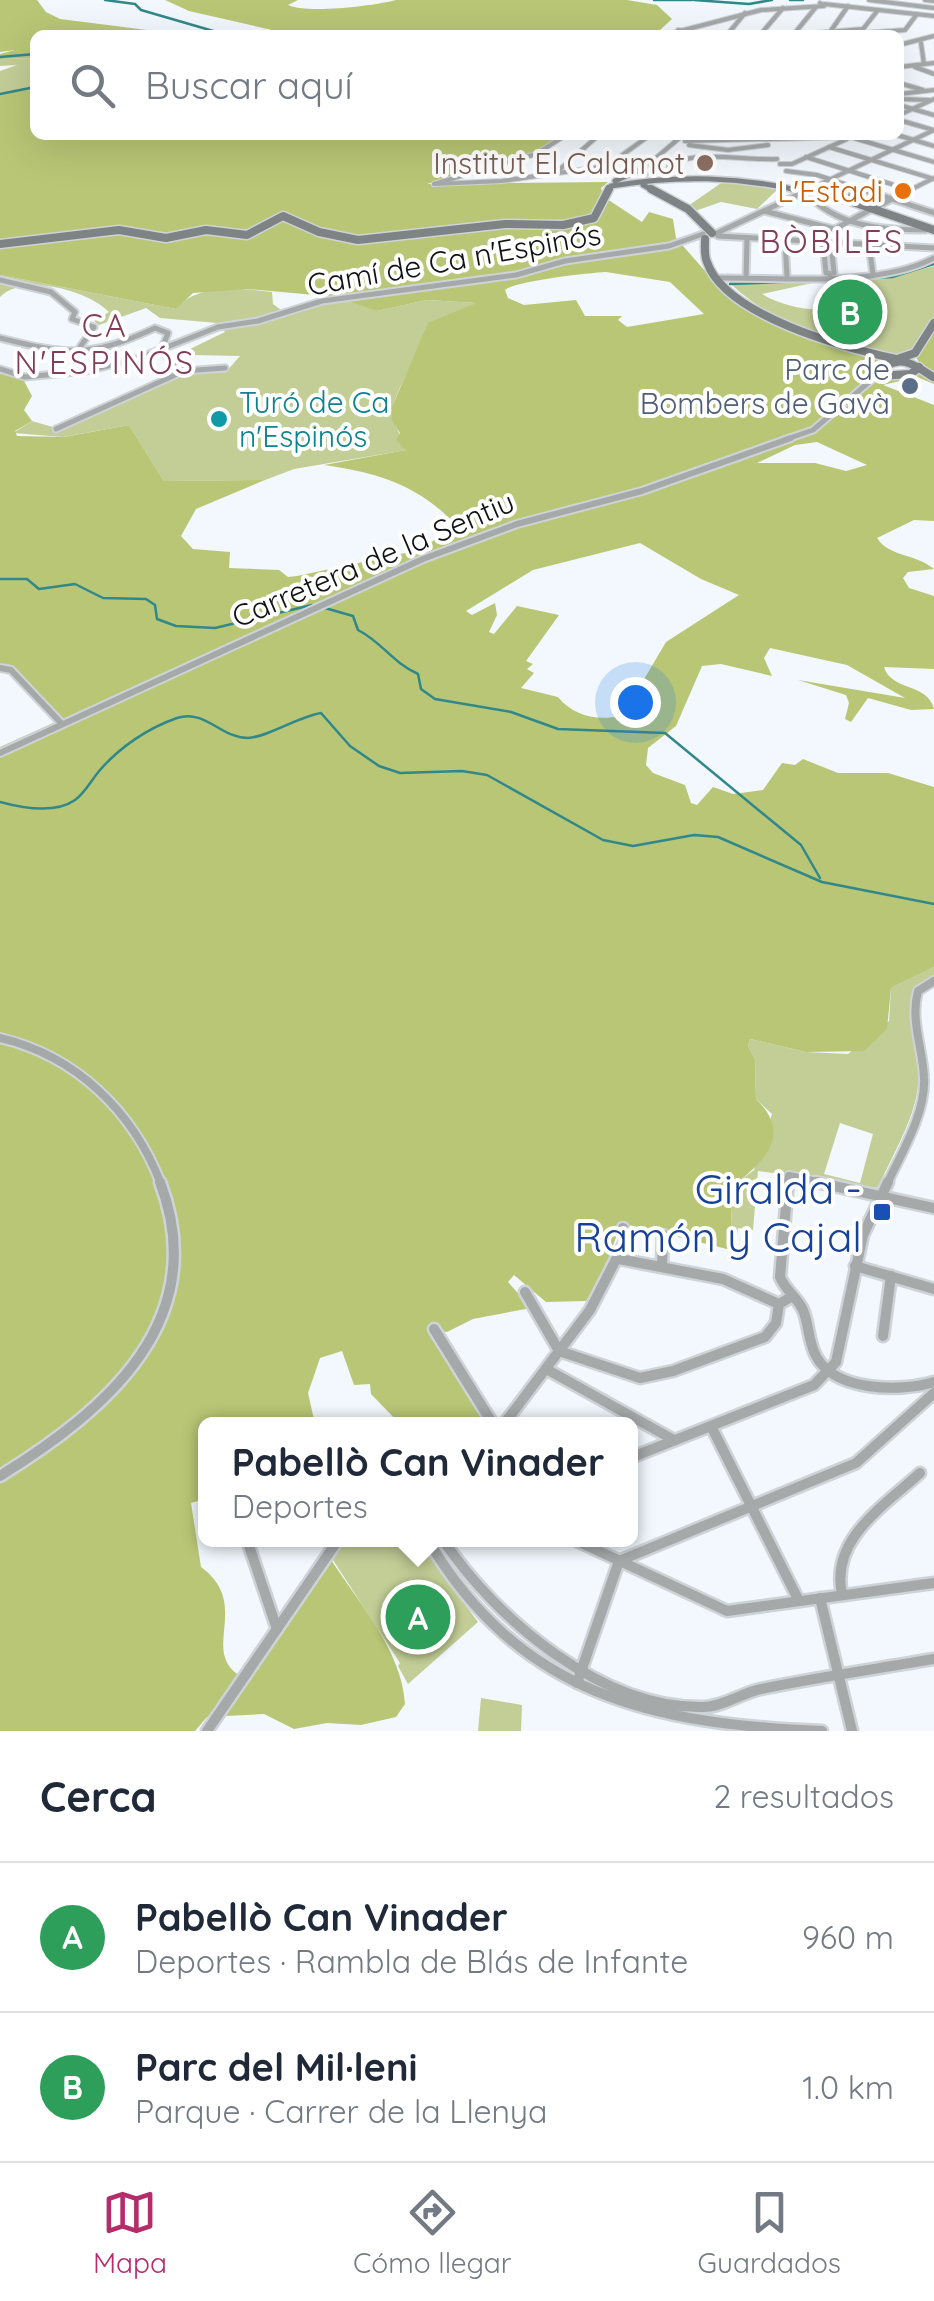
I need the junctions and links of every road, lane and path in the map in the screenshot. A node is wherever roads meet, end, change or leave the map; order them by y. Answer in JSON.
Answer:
{"nodes":[{"id":1,"x":869,"y":0,"type":"edge"},
{"id":2,"x":925,"y":0,"type":"edge"},
{"id":3,"x":888,"y":1,"type":"edge"},
{"id":4,"x":934,"y":1,"type":"edge"},
{"id":5,"x":817,"y":4,"type":"edge"},
{"id":6,"x":784,"y":6,"type":"junction"},
{"id":7,"x":848,"y":6,"type":"junction"},
{"id":8,"x":921,"y":6,"type":"junction"},
{"id":9,"x":934,"y":8,"type":"edge"},
{"id":10,"x":878,"y":10,"type":"junction"},
{"id":11,"x":746,"y":13,"type":"junction"},
{"id":12,"x":917,"y":14,"type":"junction"},
{"id":13,"x":934,"y":16,"type":"edge"},
{"id":14,"x":678,"y":30,"type":"edge"},
{"id":15,"x":682,"y":30,"type":"edge"},
{"id":16,"x":731,"y":30,"type":"edge"},
{"id":17,"x":764,"y":30,"type":"edge"},
{"id":18,"x":796,"y":30,"type":"edge"},
{"id":19,"x":831,"y":30,"type":"edge"},
{"id":20,"x":848,"y":30,"type":"edge"},
{"id":21,"x":904,"y":30,"type":"edge"},
{"id":22,"x":907,"y":30,"type":"junction"},
{"id":23,"x":927,"y":40,"type":"edge"},
{"id":24,"x":934,"y":63,"type":"edge"},
{"id":25,"x":924,"y":64,"type":"junction"},
{"id":26,"x":904,"y":65,"type":"edge"},
{"id":27,"x":904,"y":66,"type":"edge"},
{"id":28,"x":934,"y":74,"type":"edge"},
{"id":29,"x":904,"y":100,"type":"edge"},
{"id":30,"x":933,"y":100,"type":"edge"},
{"id":31,"x":904,"y":103,"type":"edge"},
{"id":32,"x":913,"y":109,"type":"junction"},
{"id":33,"x":904,"y":115,"type":"edge"},
{"id":34,"x":934,"y":115,"type":"edge"},
{"id":35,"x":904,"y":120,"type":"edge"},
{"id":36,"x":934,"y":130,"type":"edge"},
{"id":37,"x":904,"y":137,"type":"edge"},
{"id":38,"x":558,"y":140,"type":"edge"},
{"id":39,"x":594,"y":140,"type":"edge"},
{"id":40,"x":644,"y":140,"type":"edge"},
{"id":41,"x":686,"y":140,"type":"edge"},
{"id":42,"x":765,"y":140,"type":"edge"},
{"id":43,"x":842,"y":140,"type":"edge"},
{"id":44,"x":862,"y":140,"type":"edge"},
{"id":45,"x":913,"y":140,"type":"junction"},
{"id":46,"x":875,"y":144,"type":"junction"},
{"id":47,"x":768,"y":145,"type":"junction"},
{"id":48,"x":934,"y":146,"type":"edge"},
{"id":49,"x":829,"y":147,"type":"junction"},
{"id":50,"x":706,"y":148,"type":"junction"},
{"id":51,"x":866,"y":149,"type":"dead end"},
{"id":52,"x":892,"y":150,"type":"junction"},
{"id":53,"x":698,"y":155,"type":"junction"},
{"id":54,"x":806,"y":157,"type":"junction"},
{"id":55,"x":624,"y":158,"type":"junction"},
{"id":56,"x":871,"y":160,"type":"junction"},
{"id":57,"x":779,"y":161,"type":"junction"},
{"id":58,"x":821,"y":162,"type":"junction"},
{"id":59,"x":934,"y":162,"type":"edge"},
{"id":60,"x":834,"y":166,"type":"junction"},
{"id":61,"x":809,"y":168,"type":"dead end"},
{"id":62,"x":562,"y":169,"type":"junction"},
{"id":63,"x":786,"y":171,"type":"junction"},
{"id":64,"x":824,"y":171,"type":"dead end"},
{"id":65,"x":848,"y":171,"type":"junction"},
{"id":66,"x":667,"y":175,"type":"junction"},
{"id":67,"x":641,"y":176,"type":"junction"},
{"id":68,"x":831,"y":179,"type":"junction"},
{"id":69,"x":933,"y":180,"type":"edge"},
{"id":70,"x":880,"y":181,"type":"junction"},
{"id":71,"x":806,"y":189,"type":"junction"},
{"id":72,"x":863,"y":189,"type":"junction"},
{"id":73,"x":910,"y":190,"type":"junction"},
{"id":74,"x":892,"y":199,"type":"junction"},
{"id":75,"x":842,"y":200,"type":"junction"},
{"id":76,"x":870,"y":210,"type":"junction"},
{"id":77,"x":764,"y":211,"type":"junction"},
{"id":78,"x":934,"y":212,"type":"edge"},
{"id":79,"x":850,"y":220,"type":"junction"},
{"id":80,"x":917,"y":221,"type":"dead end"},
{"id":81,"x":834,"y":229,"type":"junction"},
{"id":82,"x":931,"y":231,"type":"edge"},
{"id":83,"x":708,"y":236,"type":"junction"},
{"id":84,"x":746,"y":238,"type":"junction"},
{"id":85,"x":785,"y":240,"type":"junction"},
{"id":86,"x":827,"y":242,"type":"junction"},
{"id":87,"x":0,"y":243,"type":"edge"},
{"id":88,"x":868,"y":245,"type":"junction"},
{"id":89,"x":934,"y":248,"type":"edge"},
{"id":90,"x":934,"y":258,"type":"edge"},
{"id":91,"x":830,"y":273,"type":"junction"},
{"id":92,"x":873,"y":274,"type":"junction"},
{"id":93,"x":787,"y":276,"type":"junction"},
{"id":94,"x":746,"y":278,"type":"junction"},
{"id":95,"x":0,"y":280,"type":"edge"},
{"id":96,"x":723,"y":282,"type":"junction"},
{"id":97,"x":840,"y":306,"type":"dead end"},
{"id":98,"x":934,"y":323,"type":"edge"},
{"id":99,"x":0,"y":338,"type":"edge"},
{"id":100,"x":8,"y":339,"type":"junction"},
{"id":101,"x":164,"y":347,"type":"junction"},
{"id":102,"x":0,"y":349,"type":"edge"},
{"id":103,"x":76,"y":353,"type":"junction"},
{"id":104,"x":869,"y":354,"type":"junction"},
{"id":105,"x":898,"y":358,"type":"junction"},
{"id":106,"x":916,"y":361,"type":"junction"},
{"id":107,"x":885,"y":364,"type":"junction"},
{"id":108,"x":0,"y":368,"type":"edge"},
{"id":109,"x":225,"y":368,"type":"dead end"},
{"id":110,"x":184,"y":370,"type":"junction"},
{"id":111,"x":906,"y":374,"type":"junction"},
{"id":112,"x":875,"y":377,"type":"junction"},
{"id":113,"x":933,"y":378,"type":"edge"},
{"id":114,"x":56,"y":429,"type":"dead end"},
{"id":115,"x":0,"y":668,"type":"edge"},
{"id":116,"x":62,"y":724,"type":"junction"},
{"id":117,"x":0,"y":753,"type":"edge"},
{"id":118,"x":934,"y":980,"type":"edge"},
{"id":119,"x":0,"y":1038,"type":"edge"},
{"id":120,"x":930,"y":1084,"type":"edge"},
{"id":121,"x":885,"y":1194,"type":"junction"},
{"id":122,"x":934,"y":1208,"type":"edge"},
{"id":123,"x":622,"y":1228,"type":"dead end"},
{"id":124,"x":663,"y":1235,"type":"dead end"},
{"id":125,"x":619,"y":1259,"type":"junction"},
{"id":126,"x":662,"y":1266,"type":"junction"},
{"id":127,"x":855,"y":1266,"type":"junction"},
{"id":128,"x":891,"y":1276,"type":"junction"},
{"id":129,"x":934,"y":1289,"type":"edge"},
{"id":130,"x":525,"y":1292,"type":"dead end"},
{"id":131,"x":791,"y":1297,"type":"junction"},
{"id":132,"x":779,"y":1304,"type":"junction"},
{"id":133,"x":434,"y":1329,"type":"dead end"},
{"id":134,"x":883,"y":1336,"type":"dead end"},
{"id":135,"x":559,"y":1351,"type":"junction"},
{"id":136,"x":826,"y":1369,"type":"junction"},
{"id":137,"x":548,"y":1370,"type":"junction"},
{"id":138,"x":934,"y":1382,"type":"edge"},
{"id":139,"x":934,"y":1393,"type":"edge"},
{"id":140,"x":489,"y":1417,"type":"edge"},
{"id":141,"x":510,"y":1417,"type":"edge"},
{"id":142,"x":633,"y":1417,"type":"edge"},
{"id":143,"x":638,"y":1420,"type":"edge"},
{"id":144,"x":712,"y":1428,"type":"junction"},
{"id":145,"x":674,"y":1440,"type":"junction"},
{"id":146,"x":638,"y":1455,"type":"edge"},
{"id":147,"x":920,"y":1474,"type":"dead end"},
{"id":148,"x":0,"y":1476,"type":"edge"},
{"id":149,"x":752,"y":1508,"type":"junction"},
{"id":150,"x":249,"y":1547,"type":"edge"},
{"id":151,"x":333,"y":1547,"type":"edge"},
{"id":152,"x":433,"y":1547,"type":"edge"},
{"id":153,"x":448,"y":1547,"type":"edge"},
{"id":154,"x":590,"y":1547,"type":"edge"},
{"id":155,"x":619,"y":1561,"type":"junction"},
{"id":156,"x":934,"y":1583,"type":"edge"},
{"id":157,"x":842,"y":1594,"type":"junction"},
{"id":158,"x":820,"y":1598,"type":"junction"},
{"id":159,"x":799,"y":1601,"type":"junction"},
{"id":160,"x":278,"y":1628,"type":"junction"},
{"id":161,"x":934,"y":1659,"type":"edge"},
{"id":162,"x":582,"y":1668,"type":"junction"},
{"id":163,"x":840,"y":1675,"type":"junction"},
{"id":164,"x":576,"y":1684,"type":"junction"},
{"id":165,"x":777,"y":1730,"type":"edge"},
{"id":166,"x":207,"y":1731,"type":"edge"},
{"id":167,"x":822,"y":1731,"type":"edge"},
{"id":168,"x":852,"y":1731,"type":"edge"}],
"edges":[{"from":1,"to":3,"type":"street"},
{"from":2,"to":4,"type":"street"},
{"from":2,"to":8,"type":"street"},
{"from":3,"to":8,"type":"street"},
{"from":5,"to":6,"type":"street"},
{"from":5,"to":7,"type":"street"},
{"from":5,"to":15,"type":"street"},
{"from":5,"to":18,"type":"street"},
{"from":6,"to":11,"type":"street"},
{"from":6,"to":17,"type":"street"},
{"from":7,"to":10,"type":"street"},
{"from":7,"to":19,"type":"street"},
{"from":8,"to":9,"type":"street"},
{"from":10,"to":12,"type":"street"},
{"from":10,"to":20,"type":"street"},
{"from":11,"to":14,"type":"street"},
{"from":11,"to":16,"type":"street"},
{"from":12,"to":13,"type":"street"},
{"from":12,"to":22,"type":"street"},
{"from":21,"to":22,"type":"street"},
{"from":22,"to":23,"type":"street"},
{"from":23,"to":25,"type":"street"},
{"from":24,"to":25,"type":"street"},
{"from":25,"to":26,"type":"street"},
{"from":27,"to":28,"type":"street"},
{"from":29,"to":30,"type":"street"},
{"from":30,"to":32,"type":"street"},
{"from":31,"to":32,"type":"street"},
{"from":32,"to":33,"type":"street"},
{"from":32,"to":34,"type":"street"},
{"from":35,"to":36,"type":"street"},
{"from":36,"to":45,"type":"street"},
{"from":37,"to":45,"type":"street"},
{"from":38,"to":62,"type":"street"},
{"from":39,"to":62,"type":"street"},
{"from":40,"to":55,"type":"street"},
{"from":41,"to":50,"type":"street"},
{"from":41,"to":67,"type":"street"},
{"from":42,"to":47,"type":"street"},
{"from":43,"to":49,"type":"street"},
{"from":44,"to":46,"type":"street"},
{"from":45,"to":48,"type":"street"},
{"from":45,"to":52,"type":"street"},
{"from":46,"to":51,"type":"street"},
{"from":46,"to":52,"type":"street"},
{"from":47,"to":50,"type":"street"},
{"from":47,"to":57,"type":"street"},
{"from":49,"to":54,"type":"street"},
{"from":49,"to":56,"type":"street"},
{"from":50,"to":53,"type":"street"},
{"from":52,"to":56,"type":"street"},
{"from":52,"to":59,"type":"street"},
{"from":53,"to":57,"type":"street"},
{"from":53,"to":66,"type":"street"},
{"from":54,"to":57,"type":"street"},
{"from":54,"to":58,"type":"street"},
{"from":55,"to":62,"type":"street"},
{"from":55,"to":67,"type":"street"},
{"from":56,"to":65,"type":"street"},
{"from":56,"to":69,"type":"street"},
{"from":57,"to":63,"type":"street"},
{"from":58,"to":60,"type":"street"},
{"from":58,"to":61,"type":"street"},
{"from":60,"to":64,"type":"street"},
{"from":60,"to":65,"type":"street"},
{"from":63,"to":68,"type":"street"},
{"from":63,"to":71,"type":"street"},
{"from":65,"to":68,"type":"street"},
{"from":65,"to":70,"type":"street"},
{"from":66,"to":67,"type":"main road"},
{"from":66,"to":71,"type":"main road"},
{"from":67,"to":71,"type":"main road"},
{"from":67,"to":83,"type":"main road"},
{"from":67,"to":87,"type":"main road"},
{"from":68,"to":71,"type":"street"},
{"from":68,"to":72,"type":"street"},
{"from":69,"to":73,"type":"street"},
{"from":70,"to":72,"type":"street"},
{"from":70,"to":73,"type":"street"},
{"from":71,"to":75,"type":"main road"},
{"from":71,"to":76,"type":"main road"},
{"from":71,"to":77,"type":"street"},
{"from":71,"to":79,"type":"street"},
{"from":72,"to":74,"type":"street"},
{"from":72,"to":75,"type":"street"},
{"from":73,"to":74,"type":"street"},
{"from":74,"to":76,"type":"street"},
{"from":74,"to":78,"type":"street"},
{"from":75,"to":76,"type":"main road"},
{"from":76,"to":79,"type":"street"},
{"from":76,"to":82,"type":"main road"},
{"from":77,"to":81,"type":"street"},
{"from":77,"to":83,"type":"street"},
{"from":78,"to":80,"type":"street"},
{"from":79,"to":81,"type":"street"},
{"from":79,"to":82,"type":"street"},
{"from":81,"to":86,"type":"street"},
{"from":83,"to":84,"type":"street"},
{"from":83,"to":96,"type":"main road"},
{"from":83,"to":101,"type":"street","name":"Camí de Ca n'Espinós"},
{"from":84,"to":85,"type":"street"},
{"from":84,"to":94,"type":"street"},
{"from":85,"to":86,"type":"street"},
{"from":85,"to":93,"type":"street"},
{"from":86,"to":88,"type":"street"},
{"from":86,"to":91,"type":"street"},
{"from":88,"to":89,"type":"street"},
{"from":88,"to":92,"type":"street"},
{"from":90,"to":92,"type":"street"},
{"from":91,"to":92,"type":"street"},
{"from":91,"to":93,"type":"street"},
{"from":91,"to":97,"type":"street"},
{"from":93,"to":94,"type":"street"},
{"from":94,"to":96,"type":"street"},
{"from":95,"to":103,"type":"street"},
{"from":96,"to":104,"type":"main road"},
{"from":98,"to":106,"type":"main road"},
{"from":99,"to":100,"type":"street"},
{"from":100,"to":102,"type":"street"},
{"from":100,"to":103,"type":"street"},
{"from":101,"to":103,"type":"street"},
{"from":101,"to":108,"type":"street","name":"Camí de Ca n'Espinós"},
{"from":101,"to":110,"type":"street"},
{"from":104,"to":105,"type":"main road"},
{"from":104,"to":107,"type":"main road"},
{"from":105,"to":106,"type":"main road"},
{"from":105,"to":107,"type":"main road"},
{"from":106,"to":111,"type":"main road"},
{"from":106,"to":113,"type":"main road"},
{"from":107,"to":111,"type":"main road"},
{"from":107,"to":112,"type":"main road","name":"Carretera de la Sentiu"},
{"from":109,"to":110,"type":"street"},
{"from":110,"to":114,"type":"street"},
{"from":111,"to":112,"type":"main road"},
{"from":111,"to":113,"type":"main road"},
{"from":112,"to":116,"type":"street","name":"Carretera de la Sentiu"},
{"from":115,"to":116,"type":"street"},
{"from":116,"to":117,"type":"street","name":"Carretera de la Sentiu"},
{"from":118,"to":120,"type":"street"},
{"from":119,"to":148,"type":"street"},
{"from":120,"to":121,"type":"street"},
{"from":121,"to":122,"type":"street"},
{"from":121,"to":127,"type":"street"},
{"from":121,"to":131,"type":"street"},
{"from":123,"to":125,"type":"street"},
{"from":124,"to":126,"type":"street"},
{"from":125,"to":126,"type":"street"},
{"from":125,"to":135,"type":"street"},
{"from":126,"to":132,"type":"street"},
{"from":127,"to":128,"type":"street"},
{"from":127,"to":136,"type":"street"},
{"from":128,"to":129,"type":"street"},
{"from":128,"to":134,"type":"street"},
{"from":130,"to":135,"type":"street"},
{"from":131,"to":132,"type":"street"},
{"from":131,"to":136,"type":"street"},
{"from":132,"to":135,"type":"street"},
{"from":133,"to":140,"type":"street"},
{"from":135,"to":137,"type":"street"},
{"from":136,"to":138,"type":"street"},
{"from":136,"to":144,"type":"street"},
{"from":137,"to":141,"type":"street"},
{"from":137,"to":142,"type":"street"},
{"from":139,"to":149,"type":"street"},
{"from":143,"to":145,"type":"street"},
{"from":144,"to":145,"type":"street"},
{"from":144,"to":149,"type":"street"},
{"from":145,"to":146,"type":"street"},
{"from":147,"to":157,"type":"street"},
{"from":149,"to":155,"type":"street"},
{"from":149,"to":159,"type":"street"},
{"from":150,"to":160,"type":"street"},
{"from":151,"to":160,"type":"street"},
{"from":152,"to":164,"type":"street"},
{"from":153,"to":162,"type":"street"},
{"from":154,"to":155,"type":"street"},
{"from":155,"to":159,"type":"street"},
{"from":155,"to":162,"type":"street"},
{"from":156,"to":157,"type":"street"},
{"from":157,"to":158,"type":"street"},
{"from":158,"to":159,"type":"street"},
{"from":158,"to":163,"type":"street"},
{"from":160,"to":166,"type":"street"},
{"from":161,"to":163,"type":"street"},
{"from":162,"to":163,"type":"street"},
{"from":162,"to":164,"type":"street"},
{"from":163,"to":168,"type":"street"},
{"from":164,"to":165,"type":"street"},
{"from":165,"to":167,"type":"street"}]}
